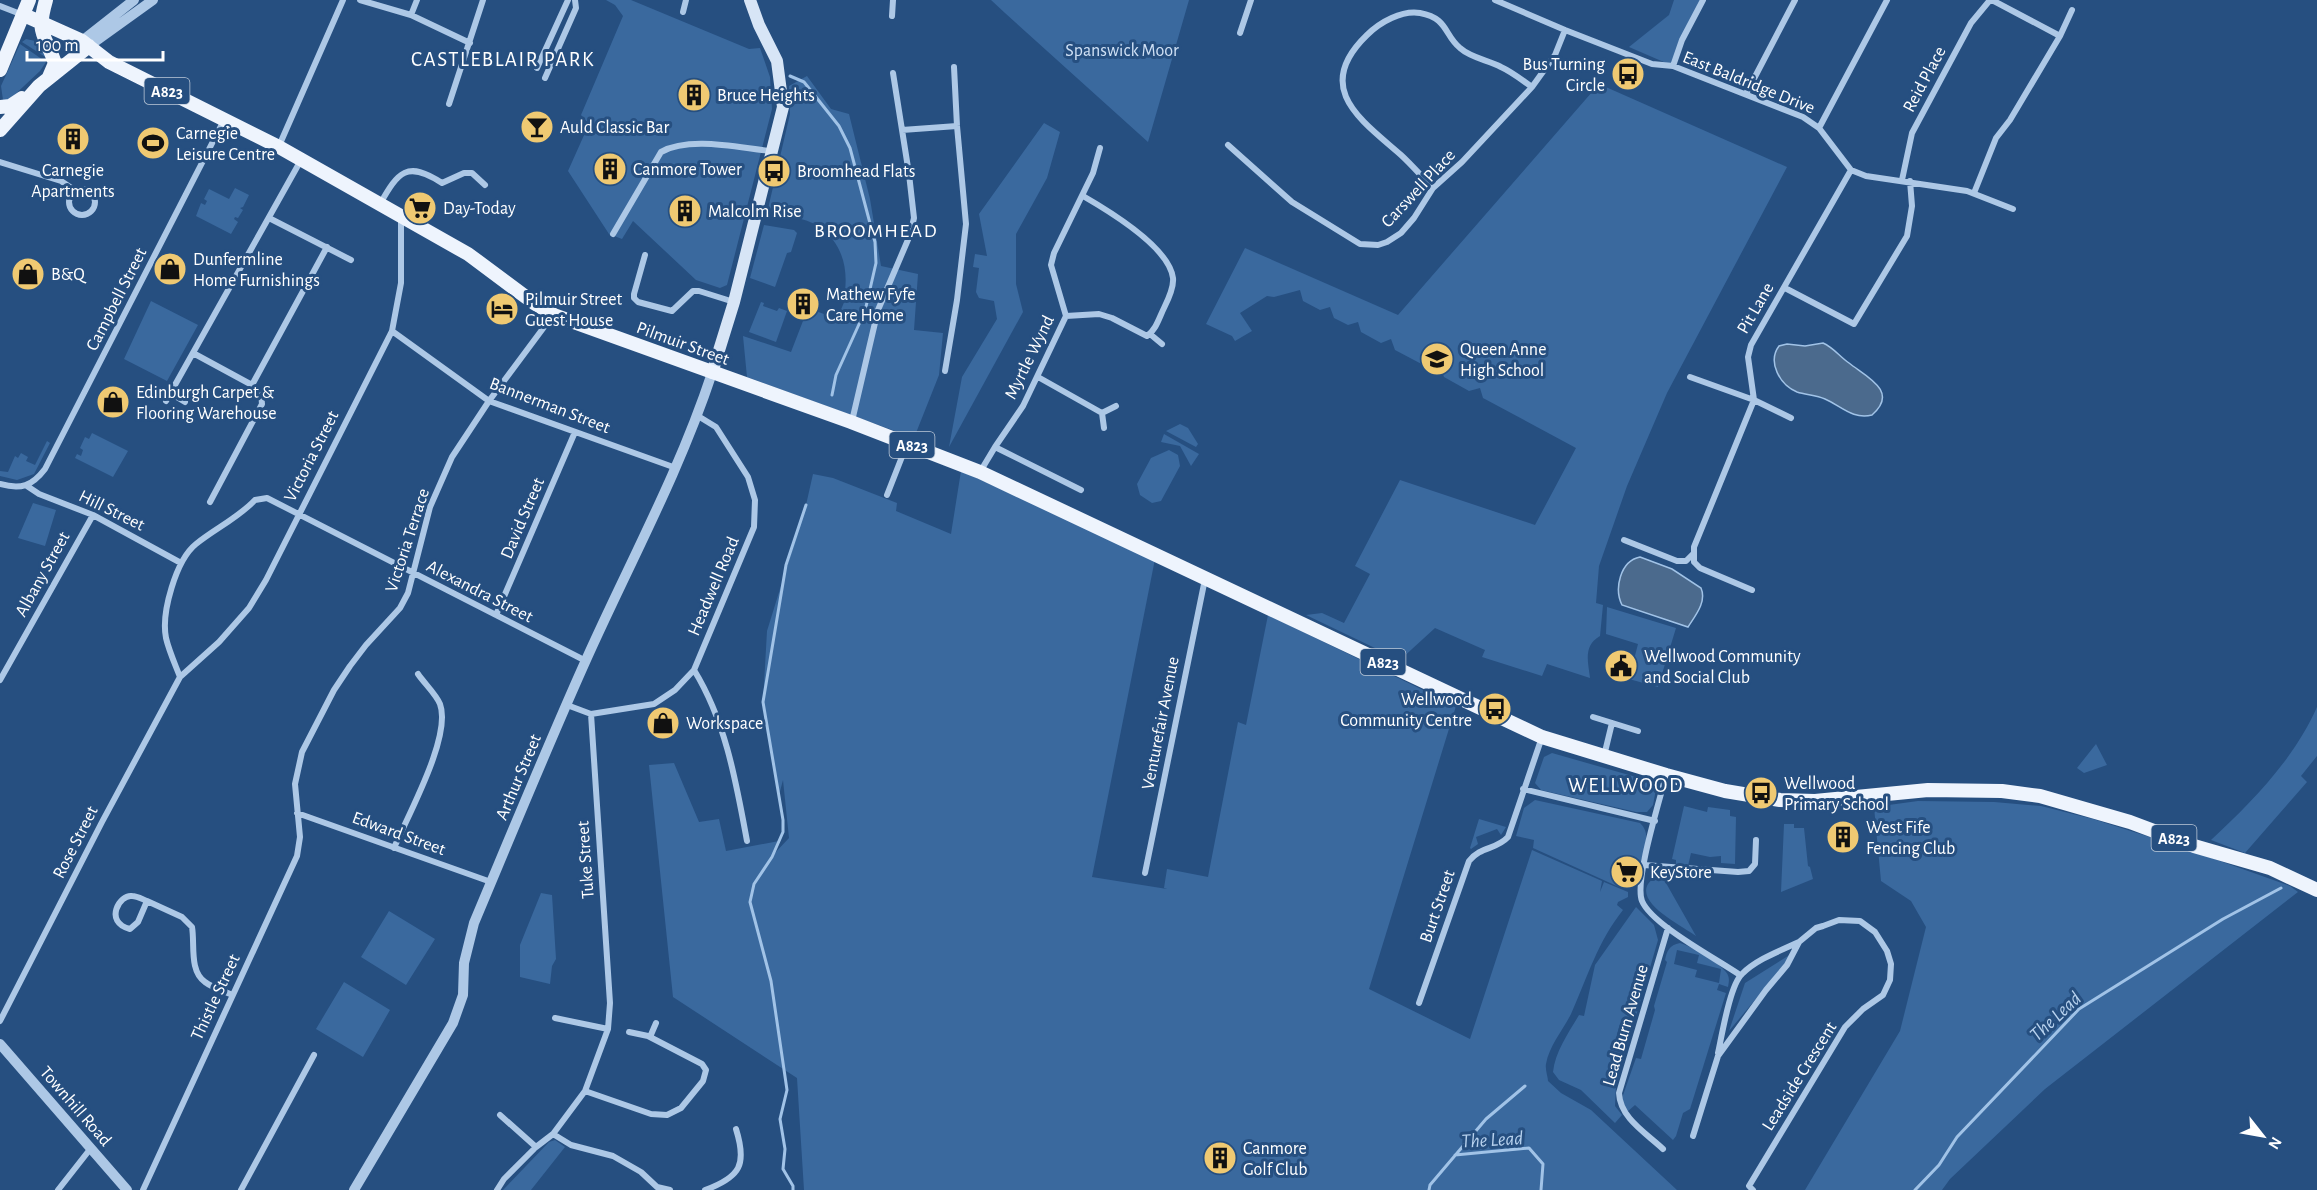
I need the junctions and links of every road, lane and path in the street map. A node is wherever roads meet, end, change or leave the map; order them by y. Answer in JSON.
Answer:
{"nodes":[{"id":1,"x":29,"y":0,"type":"edge"},
{"id":2,"x":46,"y":0,"type":"edge"},
{"id":3,"x":134,"y":0,"type":"edge"},
{"id":4,"x":153,"y":0,"type":"edge"},
{"id":5,"x":343,"y":0,"type":"edge"},
{"id":6,"x":360,"y":0,"type":"edge"},
{"id":7,"x":417,"y":0,"type":"edge"},
{"id":8,"x":483,"y":0,"type":"edge"},
{"id":9,"x":568,"y":0,"type":"edge"},
{"id":10,"x":575,"y":0,"type":"edge"},
{"id":11,"x":686,"y":0,"type":"edge"},
{"id":12,"x":750,"y":0,"type":"edge"},
{"id":13,"x":893,"y":0,"type":"edge"},
{"id":14,"x":1251,"y":0,"type":"edge"},
{"id":15,"x":1495,"y":0,"type":"edge"},
{"id":16,"x":1703,"y":0,"type":"edge"},
{"id":17,"x":1795,"y":0,"type":"edge"},
{"id":18,"x":1887,"y":0,"type":"edge"},
{"id":19,"x":1991,"y":0,"type":"edge"},
{"id":20,"x":0,"y":6,"type":"edge"},
{"id":21,"x":2072,"y":10,"type":"dead end"},
{"id":22,"x":683,"y":12,"type":"dead end"},
{"id":23,"x":24,"y":15,"type":"junction"},
{"id":24,"x":411,"y":15,"type":"junction"},
{"id":25,"x":892,"y":16,"type":"dead end"},
{"id":26,"x":40,"y":21,"type":"junction"},
{"id":27,"x":1565,"y":30,"type":"junction"},
{"id":28,"x":1240,"y":33,"type":"dead end"},
{"id":29,"x":2060,"y":36,"type":"junction"},
{"id":30,"x":470,"y":43,"type":"junction"},
{"id":31,"x":86,"y":44,"type":"junction"},
{"id":32,"x":72,"y":59,"type":"junction"},
{"id":33,"x":110,"y":62,"type":"junction"},
{"id":34,"x":1672,"y":66,"type":"junction"},
{"id":35,"x":954,"y":67,"type":"dead end"},
{"id":36,"x":537,"y":68,"type":"dead end"},
{"id":37,"x":0,"y":70,"type":"edge"},
{"id":38,"x":893,"y":73,"type":"dead end"},
{"id":39,"x":545,"y":78,"type":"dead end"},
{"id":40,"x":44,"y":82,"type":"junction"},
{"id":41,"x":1532,"y":87,"type":"junction"},
{"id":42,"x":1746,"y":94,"type":"junction"},
{"id":43,"x":449,"y":104,"type":"dead end"},
{"id":44,"x":0,"y":107,"type":"edge"},
{"id":45,"x":224,"y":120,"type":"junction"},
{"id":46,"x":957,"y":126,"type":"junction"},
{"id":47,"x":1819,"y":128,"type":"junction"},
{"id":48,"x":0,"y":130,"type":"edge"},
{"id":49,"x":902,"y":130,"type":"junction"},
{"id":50,"x":1228,"y":145,"type":"dead end"},
{"id":51,"x":279,"y":147,"type":"junction"},
{"id":52,"x":1100,"y":148,"type":"dead end"},
{"id":53,"x":772,"y":152,"type":"junction"},
{"id":54,"x":302,"y":160,"type":"junction"},
{"id":55,"x":0,"y":162,"type":"edge"},
{"id":56,"x":1851,"y":170,"type":"junction"},
{"id":57,"x":1902,"y":180,"type":"junction"},
{"id":58,"x":1910,"y":181,"type":"junction"},
{"id":59,"x":485,"y":185,"type":"dead end"},
{"id":60,"x":1433,"y":188,"type":"junction"},
{"id":61,"x":76,"y":190,"type":"junction"},
{"id":62,"x":1974,"y":194,"type":"junction"},
{"id":63,"x":1083,"y":196,"type":"junction"},
{"id":64,"x":380,"y":205,"type":"junction"},
{"id":65,"x":2013,"y":209,"type":"dead end"},
{"id":66,"x":269,"y":218,"type":"junction"},
{"id":67,"x":401,"y":218,"type":"junction"},
{"id":68,"x":613,"y":234,"type":"dead end"},
{"id":69,"x":327,"y":247,"type":"junction"},
{"id":70,"x":645,"y":255,"type":"dead end"},
{"id":71,"x":351,"y":260,"type":"dead end"},
{"id":72,"x":1785,"y":288,"type":"junction"},
{"id":73,"x":734,"y":302,"type":"junction"},
{"id":74,"x":554,"y":315,"type":"junction"},
{"id":75,"x":1066,"y":316,"type":"junction"},
{"id":76,"x":392,"y":331,"type":"junction"},
{"id":77,"x":1150,"y":334,"type":"junction"},
{"id":78,"x":1162,"y":344,"type":"dead end"},
{"id":79,"x":193,"y":353,"type":"junction"},
{"id":80,"x":945,"y":371,"type":"dead end"},
{"id":81,"x":712,"y":373,"type":"junction"},
{"id":82,"x":1038,"y":377,"type":"junction"},
{"id":83,"x":1690,"y":377,"type":"dead end"},
{"id":84,"x":252,"y":385,"type":"junction"},
{"id":85,"x":170,"y":393,"type":"junction"},
{"id":86,"x":1754,"y":400,"type":"junction"},
{"id":87,"x":166,"y":401,"type":"dead end"},
{"id":88,"x":489,"y":401,"type":"junction"},
{"id":89,"x":185,"y":402,"type":"dead end"},
{"id":90,"x":1116,"y":406,"type":"dead end"},
{"id":91,"x":1102,"y":413,"type":"junction"},
{"id":92,"x":698,"y":416,"type":"junction"},
{"id":93,"x":1791,"y":418,"type":"dead end"},
{"id":94,"x":851,"y":422,"type":"junction"},
{"id":95,"x":1104,"y":428,"type":"dead end"},
{"id":96,"x":575,"y":432,"type":"junction"},
{"id":97,"x":907,"y":443,"type":"junction"},
{"id":98,"x":994,"y":447,"type":"junction"},
{"id":99,"x":677,"y":468,"type":"junction"},
{"id":100,"x":980,"y":472,"type":"junction"},
{"id":101,"x":0,"y":484,"type":"edge"},
{"id":102,"x":27,"y":486,"type":"junction"},
{"id":103,"x":1081,"y":490,"type":"dead end"},
{"id":104,"x":887,"y":495,"type":"dead end"},
{"id":105,"x":210,"y":502,"type":"dead end"},
{"id":106,"x":93,"y":515,"type":"junction"},
{"id":107,"x":298,"y":515,"type":"junction"},
{"id":108,"x":1624,"y":540,"type":"dead end"},
{"id":109,"x":1693,"y":554,"type":"junction"},
{"id":110,"x":181,"y":563,"type":"junction"},
{"id":111,"x":414,"y":575,"type":"junction"},
{"id":112,"x":1205,"y":578,"type":"junction"},
{"id":113,"x":1752,"y":590,"type":"dead end"},
{"id":114,"x":496,"y":615,"type":"junction"},
{"id":115,"x":586,"y":661,"type":"junction"},
{"id":116,"x":694,"y":669,"type":"junction"},
{"id":117,"x":418,"y":674,"type":"dead end"},
{"id":118,"x":180,"y":677,"type":"junction"},
{"id":119,"x":0,"y":680,"type":"edge"},
{"id":120,"x":567,"y":705,"type":"junction"},
{"id":121,"x":591,"y":714,"type":"junction"},
{"id":122,"x":1593,"y":717,"type":"dead end"},
{"id":123,"x":1612,"y":723,"type":"junction"},
{"id":124,"x":1638,"y":730,"type":"dead end"},
{"id":125,"x":1542,"y":737,"type":"junction"},
{"id":126,"x":1603,"y":756,"type":"junction"},
{"id":127,"x":1666,"y":775,"type":"junction"},
{"id":128,"x":1523,"y":789,"type":"junction"},
{"id":129,"x":297,"y":813,"type":"junction"},
{"id":130,"x":1655,"y":821,"type":"junction"},
{"id":131,"x":1756,"y":840,"type":"dead end"},
{"id":132,"x":747,"y":841,"type":"dead end"},
{"id":133,"x":394,"y":848,"type":"junction"},
{"id":134,"x":1644,"y":865,"type":"junction"},
{"id":135,"x":1145,"y":873,"type":"dead end"},
{"id":136,"x":491,"y":882,"type":"junction"},
{"id":137,"x":2312,"y":887,"type":"edge"},
{"id":138,"x":147,"y":901,"type":"junction"},
{"id":139,"x":1668,"y":928,"type":"junction"},
{"id":140,"x":1799,"y":942,"type":"junction"},
{"id":141,"x":1740,"y":975,"type":"junction"},
{"id":142,"x":232,"y":995,"type":"junction"},
{"id":143,"x":1419,"y":1004,"type":"dead end"},
{"id":144,"x":555,"y":1018,"type":"dead end"},
{"id":145,"x":0,"y":1021,"type":"edge"},
{"id":146,"x":656,"y":1023,"type":"dead end"},
{"id":147,"x":608,"y":1029,"type":"junction"},
{"id":148,"x":629,"y":1032,"type":"dead end"},
{"id":149,"x":650,"y":1037,"type":"junction"},
{"id":150,"x":0,"y":1044,"type":"edge"},
{"id":151,"x":314,"y":1055,"type":"dead end"},
{"id":152,"x":1718,"y":1056,"type":"junction"},
{"id":153,"x":585,"y":1091,"type":"junction"},
{"id":154,"x":500,"y":1115,"type":"dead end"},
{"id":155,"x":736,"y":1129,"type":"dead end"},
{"id":156,"x":553,"y":1134,"type":"junction"},
{"id":157,"x":1693,"y":1136,"type":"dead end"},
{"id":158,"x":536,"y":1147,"type":"junction"},
{"id":159,"x":91,"y":1148,"type":"junction"},
{"id":160,"x":1663,"y":1149,"type":"dead end"},
{"id":161,"x":657,"y":1188,"type":"edge"},
{"id":162,"x":58,"y":1190,"type":"edge"},
{"id":163,"x":127,"y":1190,"type":"edge"},
{"id":164,"x":143,"y":1190,"type":"edge"},
{"id":165,"x":241,"y":1190,"type":"edge"},
{"id":166,"x":354,"y":1190,"type":"edge"},
{"id":167,"x":497,"y":1190,"type":"edge"},
{"id":168,"x":670,"y":1190,"type":"edge"},
{"id":169,"x":705,"y":1190,"type":"edge"},
{"id":170,"x":1753,"y":1190,"type":"edge"}],
"edges":[{"from":1,"to":23,"type":"main road"},
{"from":2,"to":26,"type":"main road"},
{"from":3,"to":31,"type":"street"},
{"from":4,"to":31,"type":"street"},
{"from":5,"to":51,"type":"street"},
{"from":6,"to":24,"type":"street"},
{"from":7,"to":24,"type":"street"},
{"from":8,"to":30,"type":"street"},
{"from":9,"to":36,"type":"street"},
{"from":10,"to":39,"type":"street"},
{"from":11,"to":22,"type":"street"},
{"from":12,"to":53,"type":"main road"},
{"from":13,"to":25,"type":"street"},
{"from":14,"to":28,"type":"street"},
{"from":15,"to":27,"type":"street","name":"East Baldridge Drive"},
{"from":16,"to":34,"type":"street"},
{"from":17,"to":42,"type":"street"},
{"from":18,"to":47,"type":"street"},
{"from":19,"to":29,"type":"street"},
{"from":19,"to":57,"type":"street","name":"Reid Place"},
{"from":20,"to":23,"type":"street","name":"Pilmuir Street"},
{"from":21,"to":29,"type":"street"},
{"from":23,"to":26,"type":"main road","name":"Pilmuir Street"},
{"from":23,"to":37,"type":"main road"},
{"from":24,"to":30,"type":"street"},
{"from":26,"to":31,"type":"main road","name":"Pilmuir Street"},
{"from":26,"to":40,"type":"main road"},
{"from":27,"to":34,"type":"street","name":"East Baldridge Drive"},
{"from":27,"to":41,"type":"street","name":"Carswell Place"},
{"from":29,"to":62,"type":"street"},
{"from":30,"to":43,"type":"street"},
{"from":31,"to":32,"type":"main road"},
{"from":31,"to":33,"type":"main road","name":"Pilmuir Street","number":"A823"},
{"from":32,"to":33,"type":"main road","name":"Pilmuir Street","number":"A823"},
{"from":32,"to":40,"type":"main road"},
{"from":33,"to":45,"type":"main road","name":"Pilmuir Street","number":"A823"},
{"from":34,"to":42,"type":"street","name":"East Baldridge Drive"},
{"from":35,"to":46,"type":"street"},
{"from":38,"to":49,"type":"street"},
{"from":40,"to":44,"type":"main road"},
{"from":40,"to":48,"type":"main road"},
{"from":41,"to":60,"type":"street","name":"Carswell Place"},
{"from":41,"to":60,"type":"street"},
{"from":42,"to":47,"type":"street","name":"East Baldridge Drive"},
{"from":45,"to":51,"type":"main road","name":"Pilmuir Street","number":"A823"},
{"from":45,"to":102,"type":"street","name":"Campbell Street"},
{"from":46,"to":49,"type":"street"},
{"from":46,"to":80,"type":"street"},
{"from":47,"to":56,"type":"street","name":"East Baldridge Drive"},
{"from":49,"to":94,"type":"street"},
{"from":50,"to":60,"type":"street","name":"Carswell Place"},
{"from":51,"to":54,"type":"main road","name":"Pilmuir Street","number":"A823"},
{"from":52,"to":63,"type":"street","name":"Myrtle Wynd"},
{"from":53,"to":68,"type":"street"},
{"from":53,"to":73,"type":"main road"},
{"from":54,"to":64,"type":"main road","name":"Pilmuir Street","number":"A823"},
{"from":54,"to":66,"type":"street"},
{"from":55,"to":61,"type":"street"},
{"from":56,"to":57,"type":"street"},
{"from":56,"to":72,"type":"street","name":"Pit Lane"},
{"from":57,"to":58,"type":"street"},
{"from":58,"to":62,"type":"street"},
{"from":58,"to":72,"type":"street"},
{"from":59,"to":64,"type":"street"},
{"from":61,"to":61,"type":"street"},
{"from":62,"to":65,"type":"street"},
{"from":63,"to":75,"type":"street","name":"Myrtle Wynd"},
{"from":63,"to":77,"type":"street"},
{"from":64,"to":67,"type":"main road","name":"Pilmuir Street","number":"A823"},
{"from":66,"to":69,"type":"street"},
{"from":66,"to":79,"type":"street"},
{"from":67,"to":74,"type":"main road","name":"Pilmuir Street","number":"A823"},
{"from":67,"to":76,"type":"street","name":"Victoria Street"},
{"from":69,"to":71,"type":"street"},
{"from":69,"to":84,"type":"street"},
{"from":70,"to":73,"type":"street"},
{"from":72,"to":86,"type":"street","name":"Pit Lane"},
{"from":73,"to":81,"type":"main road"},
{"from":74,"to":81,"type":"main road","name":"Pilmuir Street","number":"A823"},
{"from":74,"to":88,"type":"street","name":"Victoria Terrace"},
{"from":75,"to":77,"type":"street"},
{"from":75,"to":82,"type":"street","name":"Myrtle Wynd"},
{"from":76,"to":88,"type":"street","name":"Bannerman Street"},
{"from":76,"to":107,"type":"street","name":"Victoria Street"},
{"from":77,"to":78,"type":"street"},
{"from":79,"to":84,"type":"street"},
{"from":79,"to":85,"type":"street"},
{"from":81,"to":92,"type":"street","name":"Arthur Street"},
{"from":81,"to":94,"type":"main road","name":"Pilmuir Street","number":"A823"},
{"from":82,"to":91,"type":"street"},
{"from":82,"to":98,"type":"street","name":"Myrtle Wynd"},
{"from":83,"to":86,"type":"street"},
{"from":84,"to":105,"type":"street"},
{"from":85,"to":87,"type":"street"},
{"from":85,"to":89,"type":"street"},
{"from":86,"to":93,"type":"street"},
{"from":86,"to":109,"type":"street"},
{"from":88,"to":96,"type":"street","name":"Bannerman Street"},
{"from":88,"to":111,"type":"street","name":"Victoria Terrace"},
{"from":90,"to":91,"type":"street"},
{"from":91,"to":95,"type":"street"},
{"from":92,"to":99,"type":"street","name":"Arthur Street"},
{"from":92,"to":116,"type":"street","name":"Headwell Road"},
{"from":94,"to":97,"type":"main road","name":"Pilmuir Street","number":"A823"},
{"from":96,"to":99,"type":"street","name":"Bannerman Street"},
{"from":96,"to":114,"type":"street","name":"David Street"},
{"from":97,"to":100,"type":"main road","name":"Pilmuir Street","number":"A823"},
{"from":97,"to":104,"type":"street"},
{"from":98,"to":100,"type":"street","name":"Myrtle Wynd"},
{"from":98,"to":103,"type":"street"},
{"from":99,"to":115,"type":"street","name":"Arthur Street"},
{"from":100,"to":112,"type":"main road","name":"Pilmuir Street","number":"A823"},
{"from":101,"to":102,"type":"street"},
{"from":102,"to":106,"type":"street","name":"Hill Street"},
{"from":106,"to":110,"type":"street","name":"Hill Street"},
{"from":106,"to":119,"type":"street","name":"Albany Street"},
{"from":107,"to":110,"type":"street","name":"Alexandra Street"},
{"from":107,"to":111,"type":"street","name":"Alexandra Street"},
{"from":107,"to":118,"type":"street","name":"Victoria Street"},
{"from":108,"to":109,"type":"street"},
{"from":109,"to":113,"type":"street"},
{"from":110,"to":118,"type":"street"},
{"from":111,"to":114,"type":"street","name":"Alexandra Street"},
{"from":111,"to":129,"type":"street","name":"Victoria Terrace"},
{"from":112,"to":125,"type":"main road","number":"A823"},
{"from":112,"to":135,"type":"street","name":"Venturefair Avenue"},
{"from":114,"to":115,"type":"street","name":"Alexandra Street"},
{"from":115,"to":120,"type":"street","name":"Arthur Street"},
{"from":116,"to":121,"type":"street","name":"Headwell Road"},
{"from":116,"to":132,"type":"street"},
{"from":117,"to":133,"type":"street"},
{"from":118,"to":145,"type":"street","name":"Rose Street"},
{"from":120,"to":121,"type":"street"},
{"from":120,"to":136,"type":"street","name":"Arthur Street"},
{"from":121,"to":147,"type":"street","name":"Tuke Street"},
{"from":122,"to":123,"type":"street"},
{"from":123,"to":124,"type":"street"},
{"from":123,"to":126,"type":"street"},
{"from":125,"to":126,"type":"main road","number":"A823"},
{"from":125,"to":128,"type":"street","name":"Burt Street"},
{"from":126,"to":127,"type":"main road","number":"A823"},
{"from":127,"to":130,"type":"street"},
{"from":127,"to":137,"type":"main road","number":"A823"},
{"from":128,"to":130,"type":"street"},
{"from":128,"to":143,"type":"street","name":"Burt Street"},
{"from":129,"to":133,"type":"street","name":"Edward Street"},
{"from":129,"to":142,"type":"street","name":"Thistle Street"},
{"from":130,"to":134,"type":"street"},
{"from":131,"to":134,"type":"street"},
{"from":133,"to":136,"type":"street","name":"Edward Street"},
{"from":134,"to":139,"type":"street"},
{"from":136,"to":166,"type":"street","name":"Arthur Street"},
{"from":138,"to":138,"type":"street"},
{"from":138,"to":142,"type":"street"},
{"from":139,"to":141,"type":"street"},
{"from":139,"to":160,"type":"street","name":"Lead Burn Avenue"},
{"from":140,"to":141,"type":"street","name":"Leadside Crescent"},
{"from":140,"to":152,"type":"street","name":"Leadside Crescent"},
{"from":140,"to":170,"type":"street","name":"Leadside Crescent"},
{"from":141,"to":152,"type":"street","name":"Leadside Crescent"},
{"from":142,"to":164,"type":"street","name":"Thistle Street"},
{"from":144,"to":147,"type":"street"},
{"from":146,"to":149,"type":"street"},
{"from":147,"to":153,"type":"street","name":"Tuke Street"},
{"from":148,"to":149,"type":"street"},
{"from":149,"to":153,"type":"street"},
{"from":150,"to":159,"type":"street","name":"Townhill Road"},
{"from":151,"to":165,"type":"street"},
{"from":152,"to":157,"type":"street","name":"Leadside Crescent"},
{"from":153,"to":156,"type":"street","name":"Tuke Street"},
{"from":154,"to":158,"type":"street"},
{"from":155,"to":169,"type":"street"},
{"from":156,"to":158,"type":"street","name":"Tuke Street"},
{"from":156,"to":161,"type":"street"},
{"from":158,"to":167,"type":"street","name":"Tuke Street"},
{"from":159,"to":162,"type":"street"},
{"from":159,"to":163,"type":"street","name":"Townhill Road"},
{"from":161,"to":168,"type":"street"}]}
